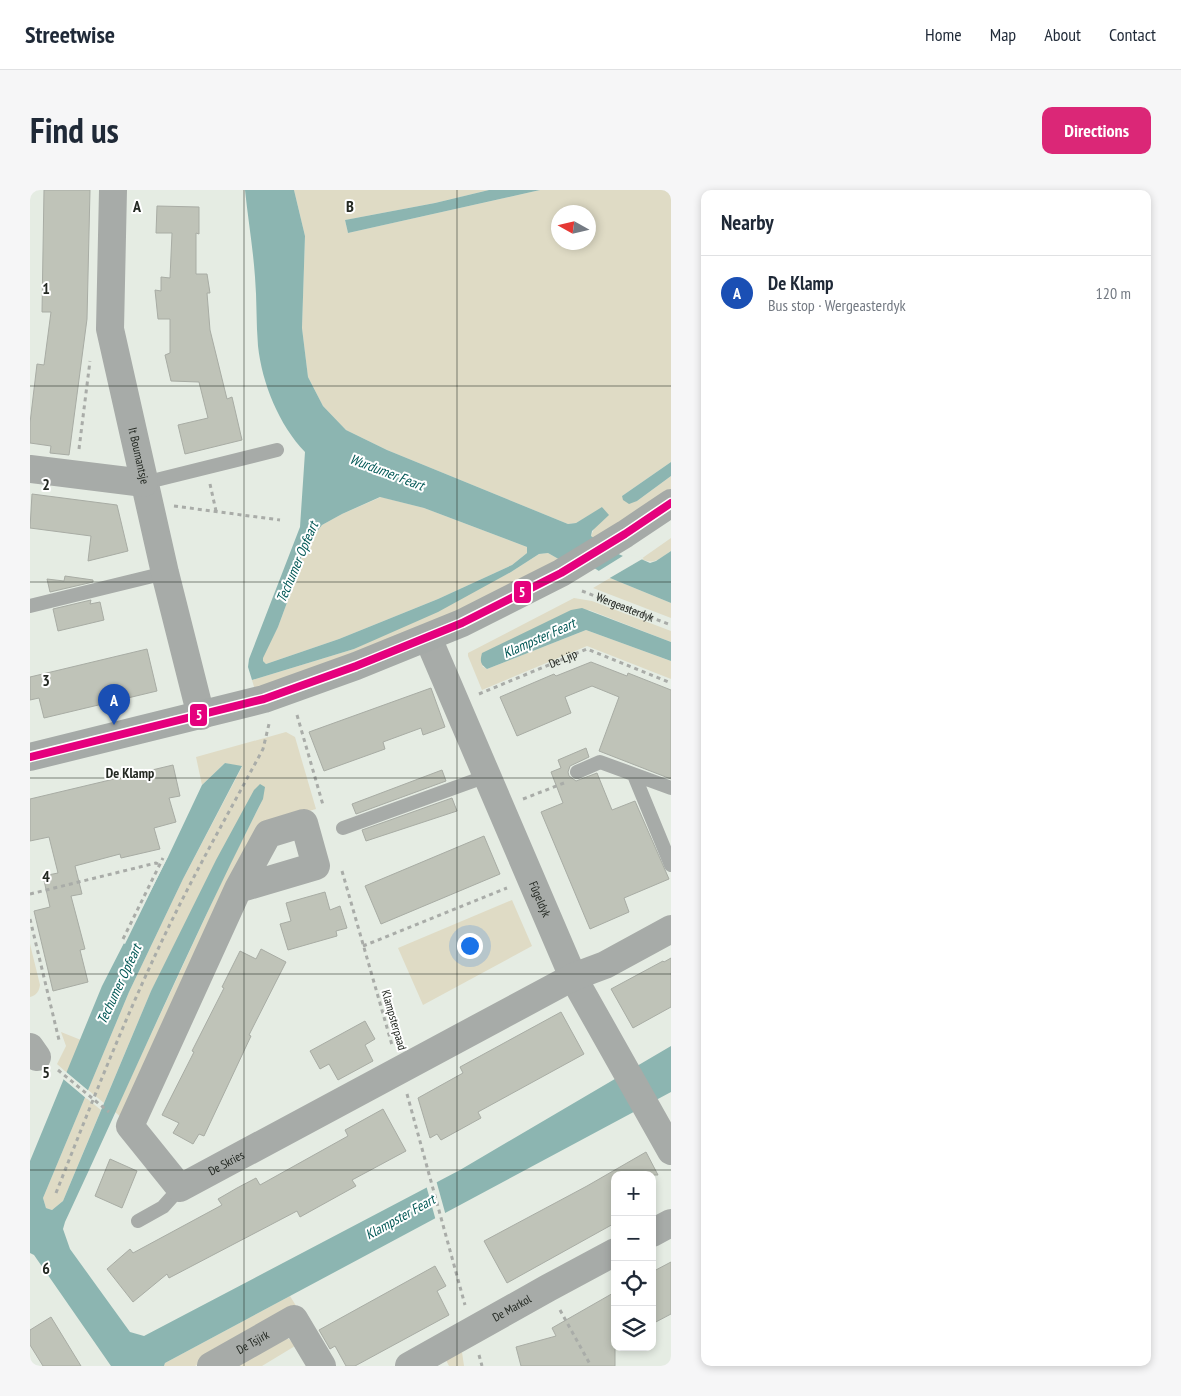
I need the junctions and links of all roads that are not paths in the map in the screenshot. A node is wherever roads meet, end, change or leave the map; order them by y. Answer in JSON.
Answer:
{"nodes":[{"id":1,"x":112,"y":190,"type":"edge"},
{"id":2,"x":277,"y":450,"type":"dead end"},
{"id":3,"x":30,"y":469,"type":"edge"},
{"id":4,"x":147,"y":493,"type":"junction"},
{"id":5,"x":671,"y":503,"type":"edge"},
{"id":6,"x":165,"y":574,"type":"junction"},
{"id":7,"x":30,"y":606,"type":"edge"},
{"id":8,"x":428,"y":638,"type":"junction"},
{"id":9,"x":201,"y":716,"type":"junction"},
{"id":10,"x":30,"y":757,"type":"edge"},
{"id":11,"x":577,"y":772,"type":"road end"},
{"id":12,"x":634,"y":775,"type":"junction"},
{"id":13,"x":487,"y":776,"type":"junction"},
{"id":14,"x":671,"y":788,"type":"edge"},
{"id":15,"x":343,"y":828,"type":"dead end"},
{"id":16,"x":671,"y":865,"type":"edge"},
{"id":17,"x":238,"y":889,"type":"dead end"},
{"id":18,"x":671,"y":929,"type":"edge"},
{"id":19,"x":573,"y":977,"type":"junction"},
{"id":20,"x":671,"y":1151,"type":"edge"},
{"id":21,"x":180,"y":1188,"type":"junction"},
{"id":22,"x":138,"y":1221,"type":"dead end"},
{"id":23,"x":671,"y":1223,"type":"edge"},
{"id":24,"x":656,"y":1231,"type":"edge"},
{"id":25,"x":611,"y":1254,"type":"edge"},
{"id":26,"x":211,"y":1366,"type":"edge"},
{"id":27,"x":322,"y":1366,"type":"edge"},
{"id":28,"x":409,"y":1366,"type":"edge"}],
"edges":[{"from":1,"to":4,"type":"street","name":"It Boumantsje"},
{"from":2,"to":4,"type":"lane"},
{"from":3,"to":4,"type":"street"},
{"from":4,"to":6,"type":"street","name":"It Boumantsje"},
{"from":5,"to":8,"type":"street"},
{"from":6,"to":7,"type":"lane"},
{"from":6,"to":9,"type":"street","name":"It Boumantsje"},
{"from":8,"to":9,"type":"street"},
{"from":8,"to":13,"type":"street","name":"Fûgeldyk"},
{"from":9,"to":10,"type":"street"},
{"from":11,"to":12,"type":"lane"},
{"from":12,"to":14,"type":"lane"},
{"from":12,"to":16,"type":"lane"},
{"from":13,"to":15,"type":"lane"},
{"from":13,"to":19,"type":"street","name":"Fûgeldyk"},
{"from":17,"to":21,"type":"street"},
{"from":18,"to":19,"type":"street"},
{"from":19,"to":20,"type":"street","name":"Fûgeldyk"},
{"from":19,"to":21,"type":"street","name":"De Skries"},
{"from":21,"to":22,"type":"lane"},
{"from":23,"to":24,"type":"street"},
{"from":25,"to":28,"type":"street","name":"De Markol"},
{"from":26,"to":27,"type":"street","name":"De Tsjirk"}]}
